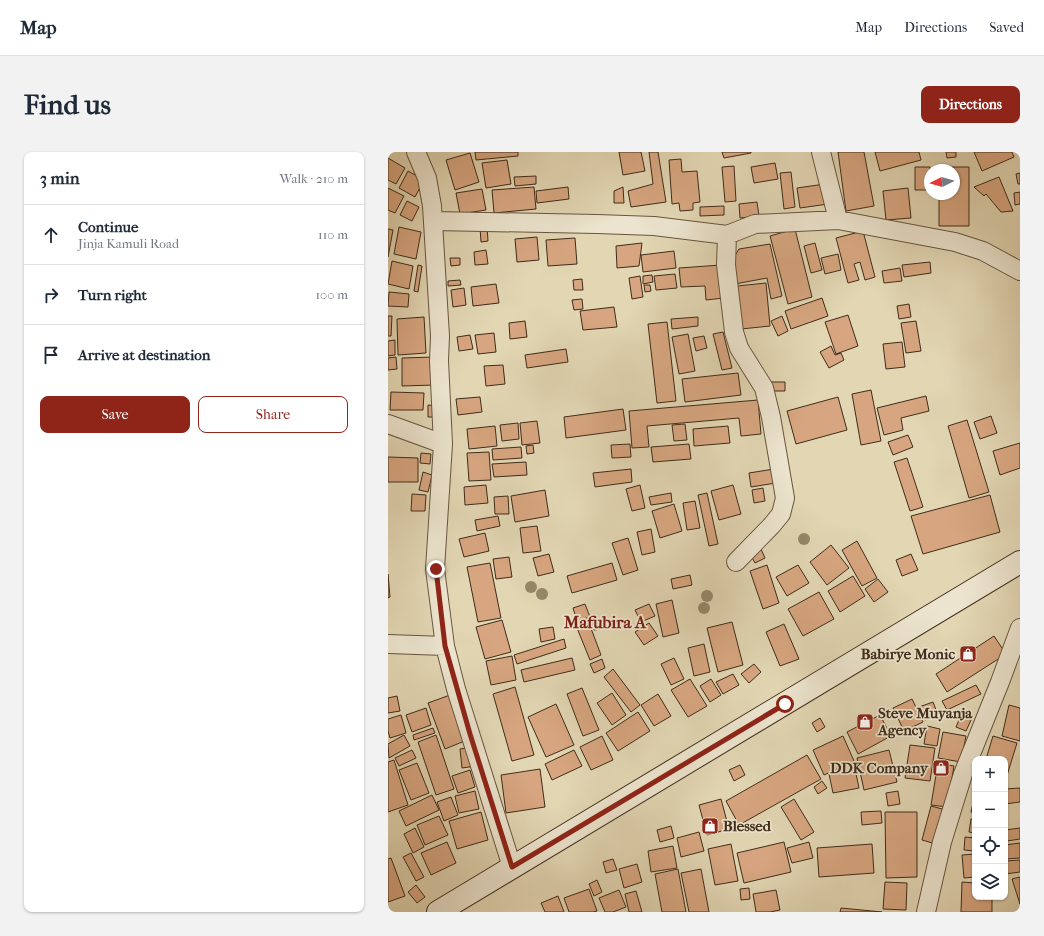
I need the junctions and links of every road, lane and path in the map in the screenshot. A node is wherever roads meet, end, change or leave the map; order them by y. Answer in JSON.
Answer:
{"nodes":[{"id":1,"x":416,"y":152,"type":"edge"},
{"id":2,"x":821,"y":152,"type":"edge"},
{"id":3,"x":838,"y":220,"type":"junction"},
{"id":4,"x":432,"y":221,"type":"junction"},
{"id":5,"x":727,"y":235,"type":"junction"},
{"id":6,"x":1020,"y":271,"type":"edge"},
{"id":7,"x":388,"y":424,"type":"edge"},
{"id":8,"x":442,"y":444,"type":"junction"},
{"id":9,"x":736,"y":562,"type":"dead end"},
{"id":10,"x":1020,"y":562,"type":"edge"},
{"id":11,"x":1020,"y":628,"type":"edge"},
{"id":12,"x":388,"y":644,"type":"edge"},
{"id":13,"x":445,"y":646,"type":"junction"},
{"id":14,"x":512,"y":867,"type":"junction"},
{"id":15,"x":438,"y":912,"type":"edge"},
{"id":16,"x":926,"y":912,"type":"edge"}],
"edges":[{"from":1,"to":4,"type":"street"},
{"from":2,"to":3,"type":"street"},
{"from":3,"to":5,"type":"street"},
{"from":3,"to":6,"type":"street"},
{"from":4,"to":5,"type":"street"},
{"from":4,"to":8,"type":"street"},
{"from":5,"to":9,"type":"street"},
{"from":7,"to":8,"type":"street"},
{"from":8,"to":13,"type":"street"},
{"from":10,"to":14,"type":"main road"},
{"from":11,"to":16,"type":"street"},
{"from":12,"to":13,"type":"street"},
{"from":13,"to":14,"type":"street"},
{"from":14,"to":15,"type":"main road"}]}
